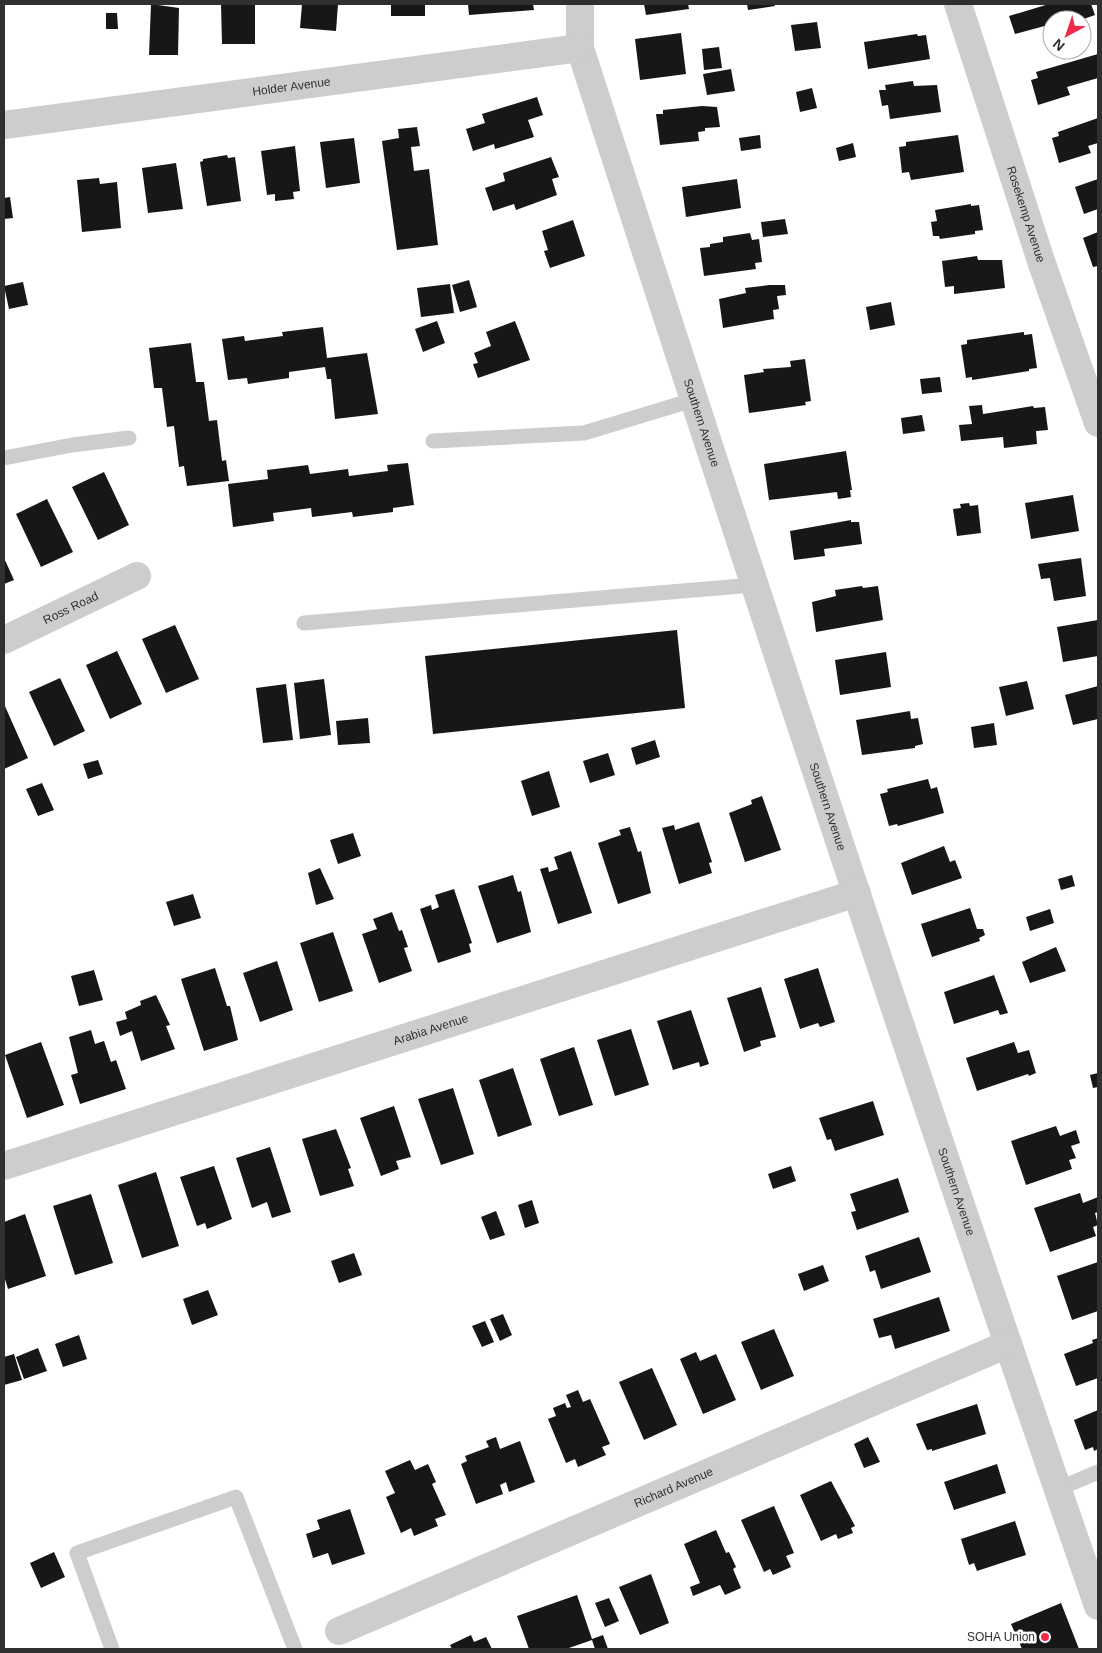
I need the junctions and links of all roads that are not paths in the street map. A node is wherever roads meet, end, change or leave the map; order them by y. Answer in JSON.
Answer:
{"nodes":[{"id":1,"x":580,"y":4,"type":"edge"},
{"id":2,"x":958,"y":4,"type":"edge"},
{"id":3,"x":580,"y":48,"type":"junction"},
{"id":4,"x":4,"y":126,"type":"edge"},
{"id":5,"x":693,"y":400,"type":"junction"},
{"id":6,"x":1098,"y":423,"type":"edge"},
{"id":7,"x":129,"y":438,"type":"dead end"},
{"id":8,"x":433,"y":442,"type":"dead end"},
{"id":9,"x":4,"y":458,"type":"edge"},
{"id":10,"x":137,"y":576,"type":"dead end"},
{"id":11,"x":753,"y":585,"type":"junction"},
{"id":12,"x":304,"y":623,"type":"dead end"},
{"id":13,"x":4,"y":640,"type":"edge"},
{"id":14,"x":857,"y":893,"type":"junction"},
{"id":15,"x":4,"y":1166,"type":"edge"},
{"id":16,"x":1008,"y":1344,"type":"junction"},
{"id":17,"x":1098,"y":1472,"type":"edge"},
{"id":18,"x":1058,"y":1489,"type":"junction"},
{"id":19,"x":1098,"y":1606,"type":"edge"},
{"id":20,"x":339,"y":1631,"type":"dead end"},
{"id":21,"x":112,"y":1649,"type":"edge"},
{"id":22,"x":295,"y":1649,"type":"edge"}],
"edges":[{"from":1,"to":3,"type":"street","name":"Southern Avenue"},
{"from":2,"to":6,"type":"street","name":"Rosekemp Avenue"},
{"from":3,"to":4,"type":"street","name":"Holder Avenue"},
{"from":3,"to":5,"type":"street","name":"Southern Avenue"},
{"from":5,"to":8,"type":"lane"},
{"from":5,"to":11,"type":"street","name":"Southern Avenue"},
{"from":7,"to":9,"type":"lane"},
{"from":10,"to":13,"type":"street","name":"Ross Road"},
{"from":11,"to":12,"type":"lane"},
{"from":11,"to":14,"type":"street","name":"Southern Avenue"},
{"from":14,"to":15,"type":"street","name":"Arabia Avenue"},
{"from":14,"to":16,"type":"street","name":"Southern Avenue"},
{"from":16,"to":18,"type":"street","name":"Southern Avenue"},
{"from":16,"to":20,"type":"street","name":"Richard Avenue"},
{"from":17,"to":18,"type":"lane"},
{"from":18,"to":19,"type":"street","name":"Southern Avenue"},
{"from":21,"to":22,"type":"lane"}]}
